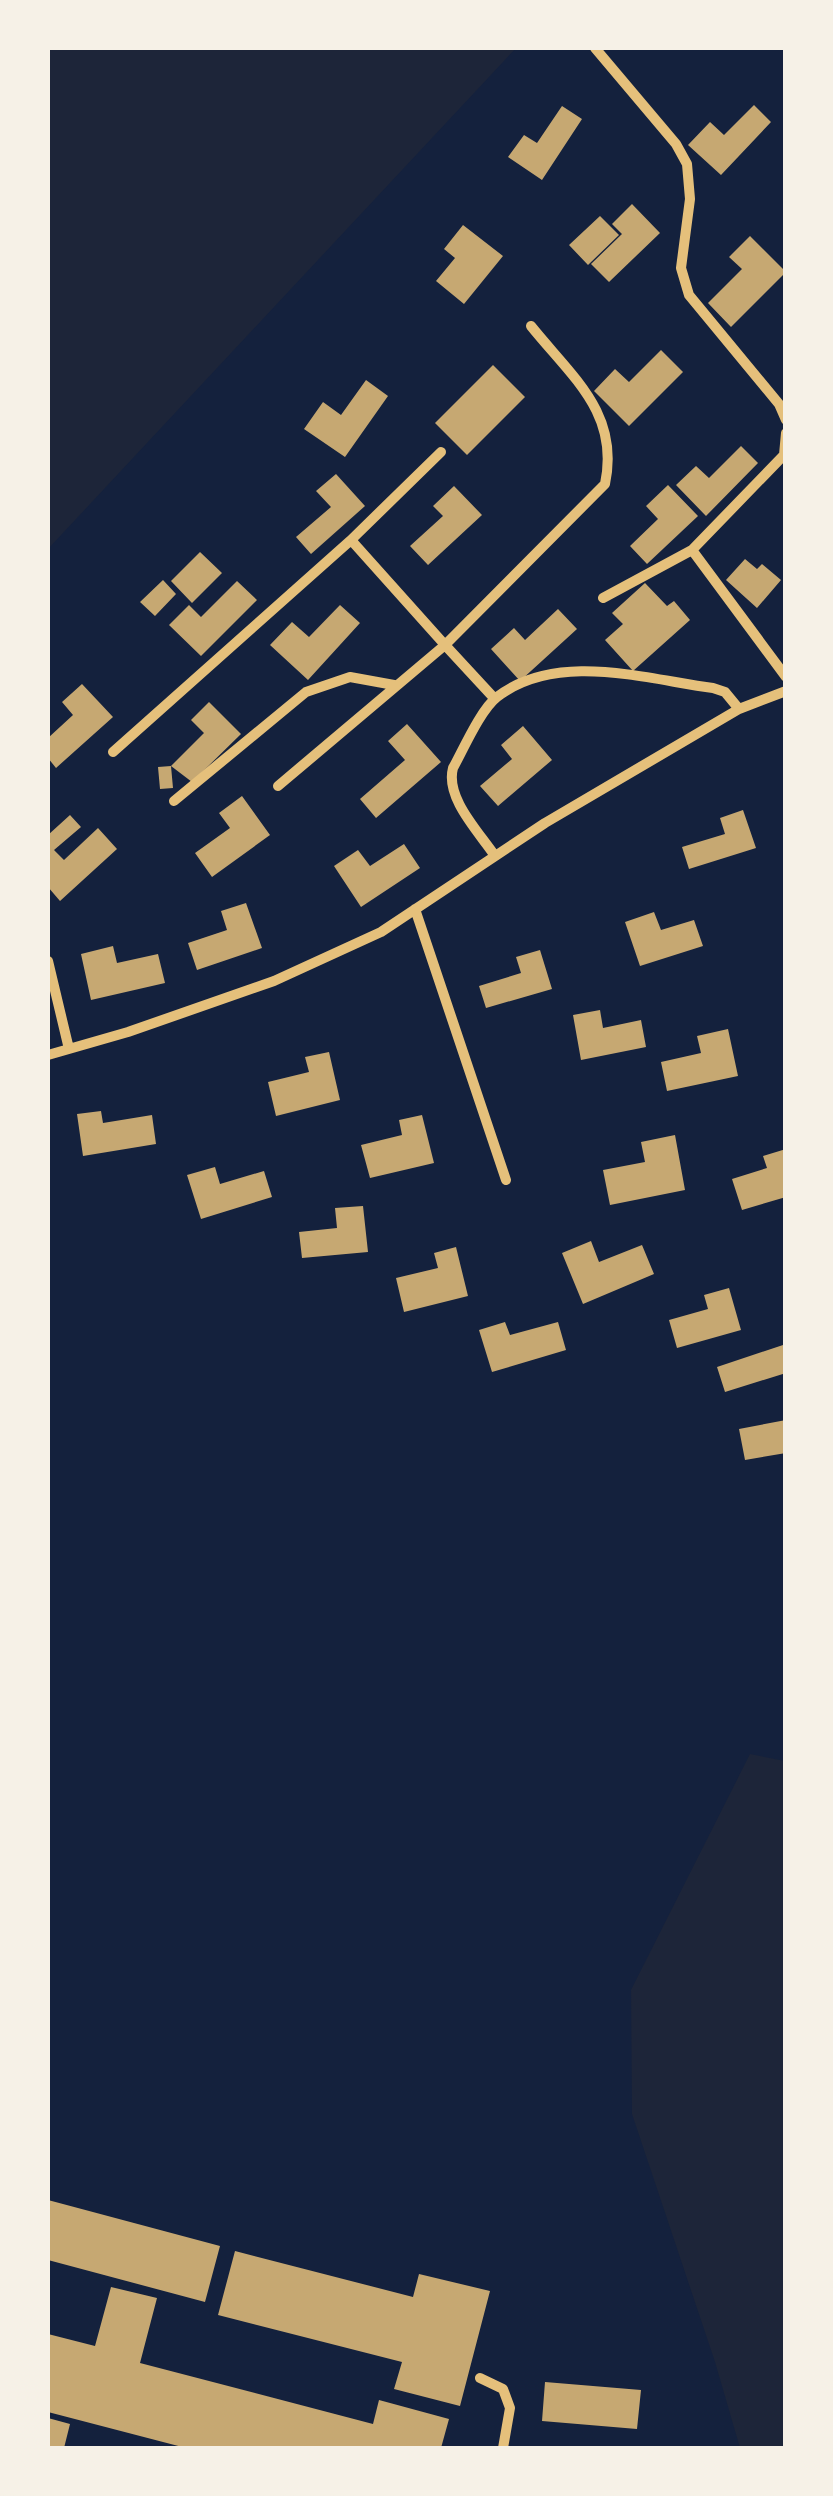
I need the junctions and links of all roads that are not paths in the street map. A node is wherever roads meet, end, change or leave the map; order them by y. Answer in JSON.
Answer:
{"nodes":[{"id":1,"x":596,"y":48,"type":"edge"},
{"id":2,"x":530,"y":326,"type":"dead end"},
{"id":3,"x":786,"y":420,"type":"edge"},
{"id":4,"x":786,"y":433,"type":"edge"},
{"id":5,"x":441,"y":452,"type":"dead end"},
{"id":6,"x":351,"y":540,"type":"junction"},
{"id":7,"x":692,"y":550,"type":"junction"},
{"id":8,"x":603,"y":598,"type":"dead end"},
{"id":9,"x":445,"y":646,"type":"junction"},
{"id":10,"x":786,"y":677,"type":"edge"},
{"id":11,"x":394,"y":685,"type":"junction"},
{"id":12,"x":786,"y":691,"type":"edge"},
{"id":13,"x":494,"y":698,"type":"junction"},
{"id":14,"x":739,"y":709,"type":"junction"},
{"id":15,"x":113,"y":752,"type":"dead end"},
{"id":16,"x":278,"y":786,"type":"dead end"},
{"id":17,"x":174,"y":801,"type":"dead end"},
{"id":18,"x":495,"y":856,"type":"junction"},
{"id":19,"x":415,"y":909,"type":"junction"},
{"id":20,"x":48,"y":961,"type":"edge"},
{"id":21,"x":68,"y":1049,"type":"junction"},
{"id":22,"x":48,"y":1055,"type":"edge"},
{"id":23,"x":506,"y":1180,"type":"dead end"},
{"id":24,"x":480,"y":2378,"type":"dead end"},
{"id":25,"x":503,"y":2448,"type":"edge"}],
"edges":[{"from":1,"to":3,"type":"street"},
{"from":2,"to":9,"type":"street"},
{"from":4,"to":7,"type":"street"},
{"from":5,"to":6,"type":"street"},
{"from":6,"to":9,"type":"street"},
{"from":6,"to":15,"type":"street"},
{"from":7,"to":8,"type":"street"},
{"from":7,"to":10,"type":"street"},
{"from":9,"to":11,"type":"street"},
{"from":9,"to":13,"type":"street"},
{"from":11,"to":16,"type":"street"},
{"from":11,"to":17,"type":"street"},
{"from":12,"to":14,"type":"street"},
{"from":13,"to":14,"type":"street"},
{"from":13,"to":18,"type":"street"},
{"from":14,"to":18,"type":"street"},
{"from":18,"to":19,"type":"street"},
{"from":19,"to":21,"type":"street"},
{"from":19,"to":23,"type":"street"},
{"from":20,"to":21,"type":"street"},
{"from":21,"to":22,"type":"street"},
{"from":24,"to":25,"type":"street"}]}
